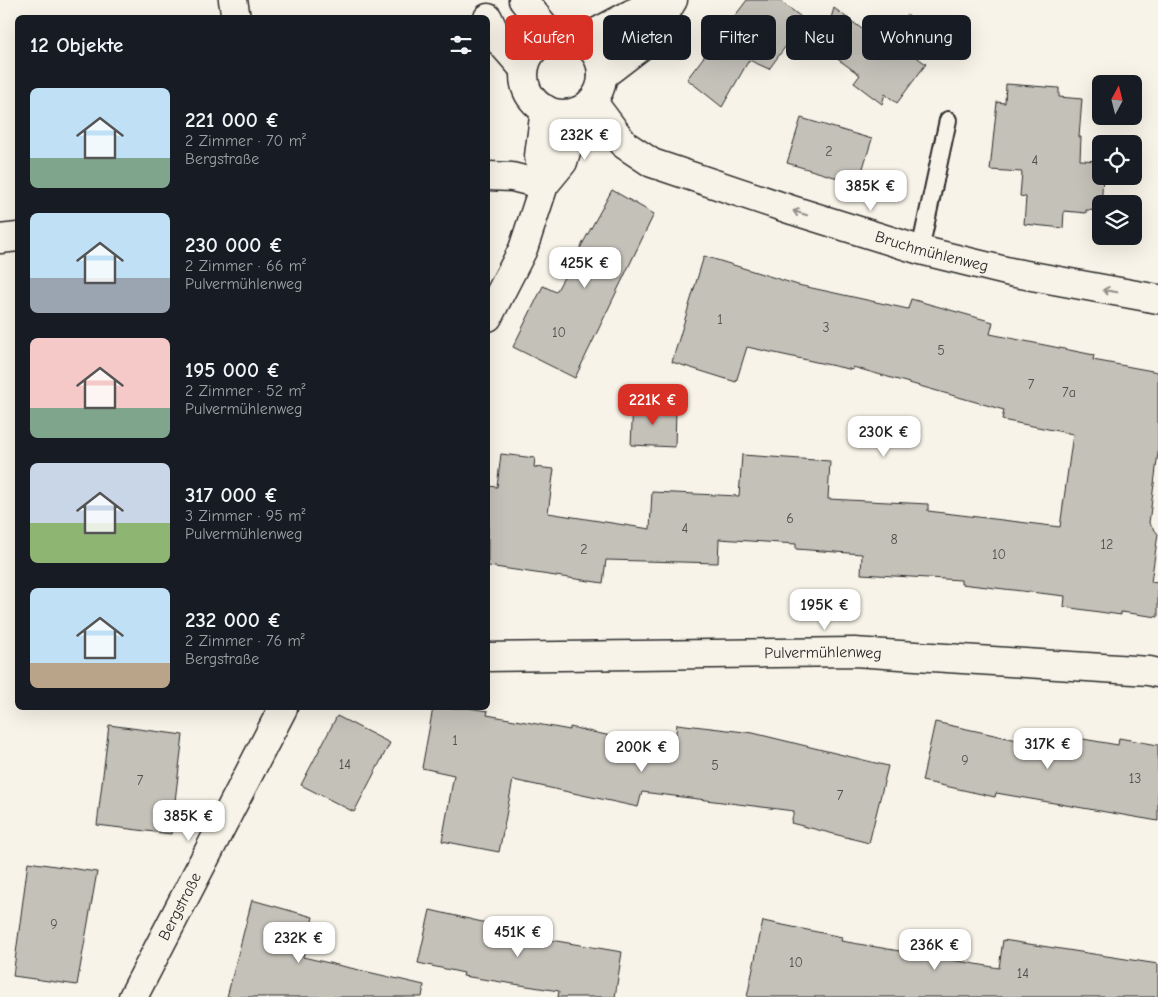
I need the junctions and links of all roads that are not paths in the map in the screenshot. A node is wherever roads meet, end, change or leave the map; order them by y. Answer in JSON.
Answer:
{"nodes":[{"id":1,"x":233,"y":0,"type":"edge"},
{"id":2,"x":480,"y":0,"type":"edge"},
{"id":3,"x":523,"y":0,"type":"edge"},
{"id":4,"x":664,"y":0,"type":"edge"},
{"id":5,"x":673,"y":0,"type":"edge"},
{"id":6,"x":236,"y":15,"type":"edge"},
{"id":7,"x":487,"y":15,"type":"edge"},
{"id":8,"x":536,"y":15,"type":"edge"},
{"id":9,"x":490,"y":22,"type":"edge"},
{"id":10,"x":593,"y":34,"type":"edge"},
{"id":11,"x":593,"y":50,"type":"edge"},
{"id":12,"x":527,"y":60,"type":"edge"},
{"id":13,"x":524,"y":69,"type":"junction"},
{"id":14,"x":602,"y":76,"type":"junction"},
{"id":15,"x":585,"y":106,"type":"junction"},
{"id":16,"x":545,"y":109,"type":"junction"},
{"id":17,"x":948,"y":120,"type":"dead end"},
{"id":18,"x":490,"y":176,"type":"edge"},
{"id":19,"x":544,"y":185,"type":"junction"},
{"id":20,"x":15,"y":238,"type":"edge"},
{"id":21,"x":0,"y":239,"type":"edge"},
{"id":22,"x":920,"y":250,"type":"junction"},
{"id":23,"x":1158,"y":300,"type":"edge"},
{"id":24,"x":490,"y":313,"type":"edge"},
{"id":25,"x":490,"y":658,"type":"edge"},
{"id":26,"x":1158,"y":673,"type":"edge"},
{"id":27,"x":282,"y":710,"type":"edge"},
{"id":28,"x":133,"y":997,"type":"edge"}],
"edges":[{"from":1,"to":6,"type":"street"},
{"from":2,"to":7,"type":"street"},
{"from":3,"to":8,"type":"street"},
{"from":4,"to":10,"type":"street"},
{"from":5,"to":14,"type":"street"},
{"from":9,"to":13,"type":"street"},
{"from":11,"to":14,"type":"street"},
{"from":12,"to":13,"type":"street"},
{"from":13,"to":16,"type":"street"},
{"from":14,"to":15,"type":"street"},
{"from":15,"to":16,"type":"street"},
{"from":15,"to":19,"type":"street"},
{"from":22,"to":15,"type":"street","name":"Bruchmühlenweg","one_way":true},
{"from":16,"to":19,"type":"street"},
{"from":17,"to":22,"type":"lane"},
{"from":18,"to":19,"type":"street"},
{"from":19,"to":24,"type":"street"},
{"from":20,"to":21,"type":"street"},
{"from":23,"to":22,"type":"street","name":"Bruchmühlenweg","one_way":true},
{"from":25,"to":26,"type":"street","name":"Pulvermühlenweg"},
{"from":27,"to":28,"type":"street","name":"Bergstraße"}]}
